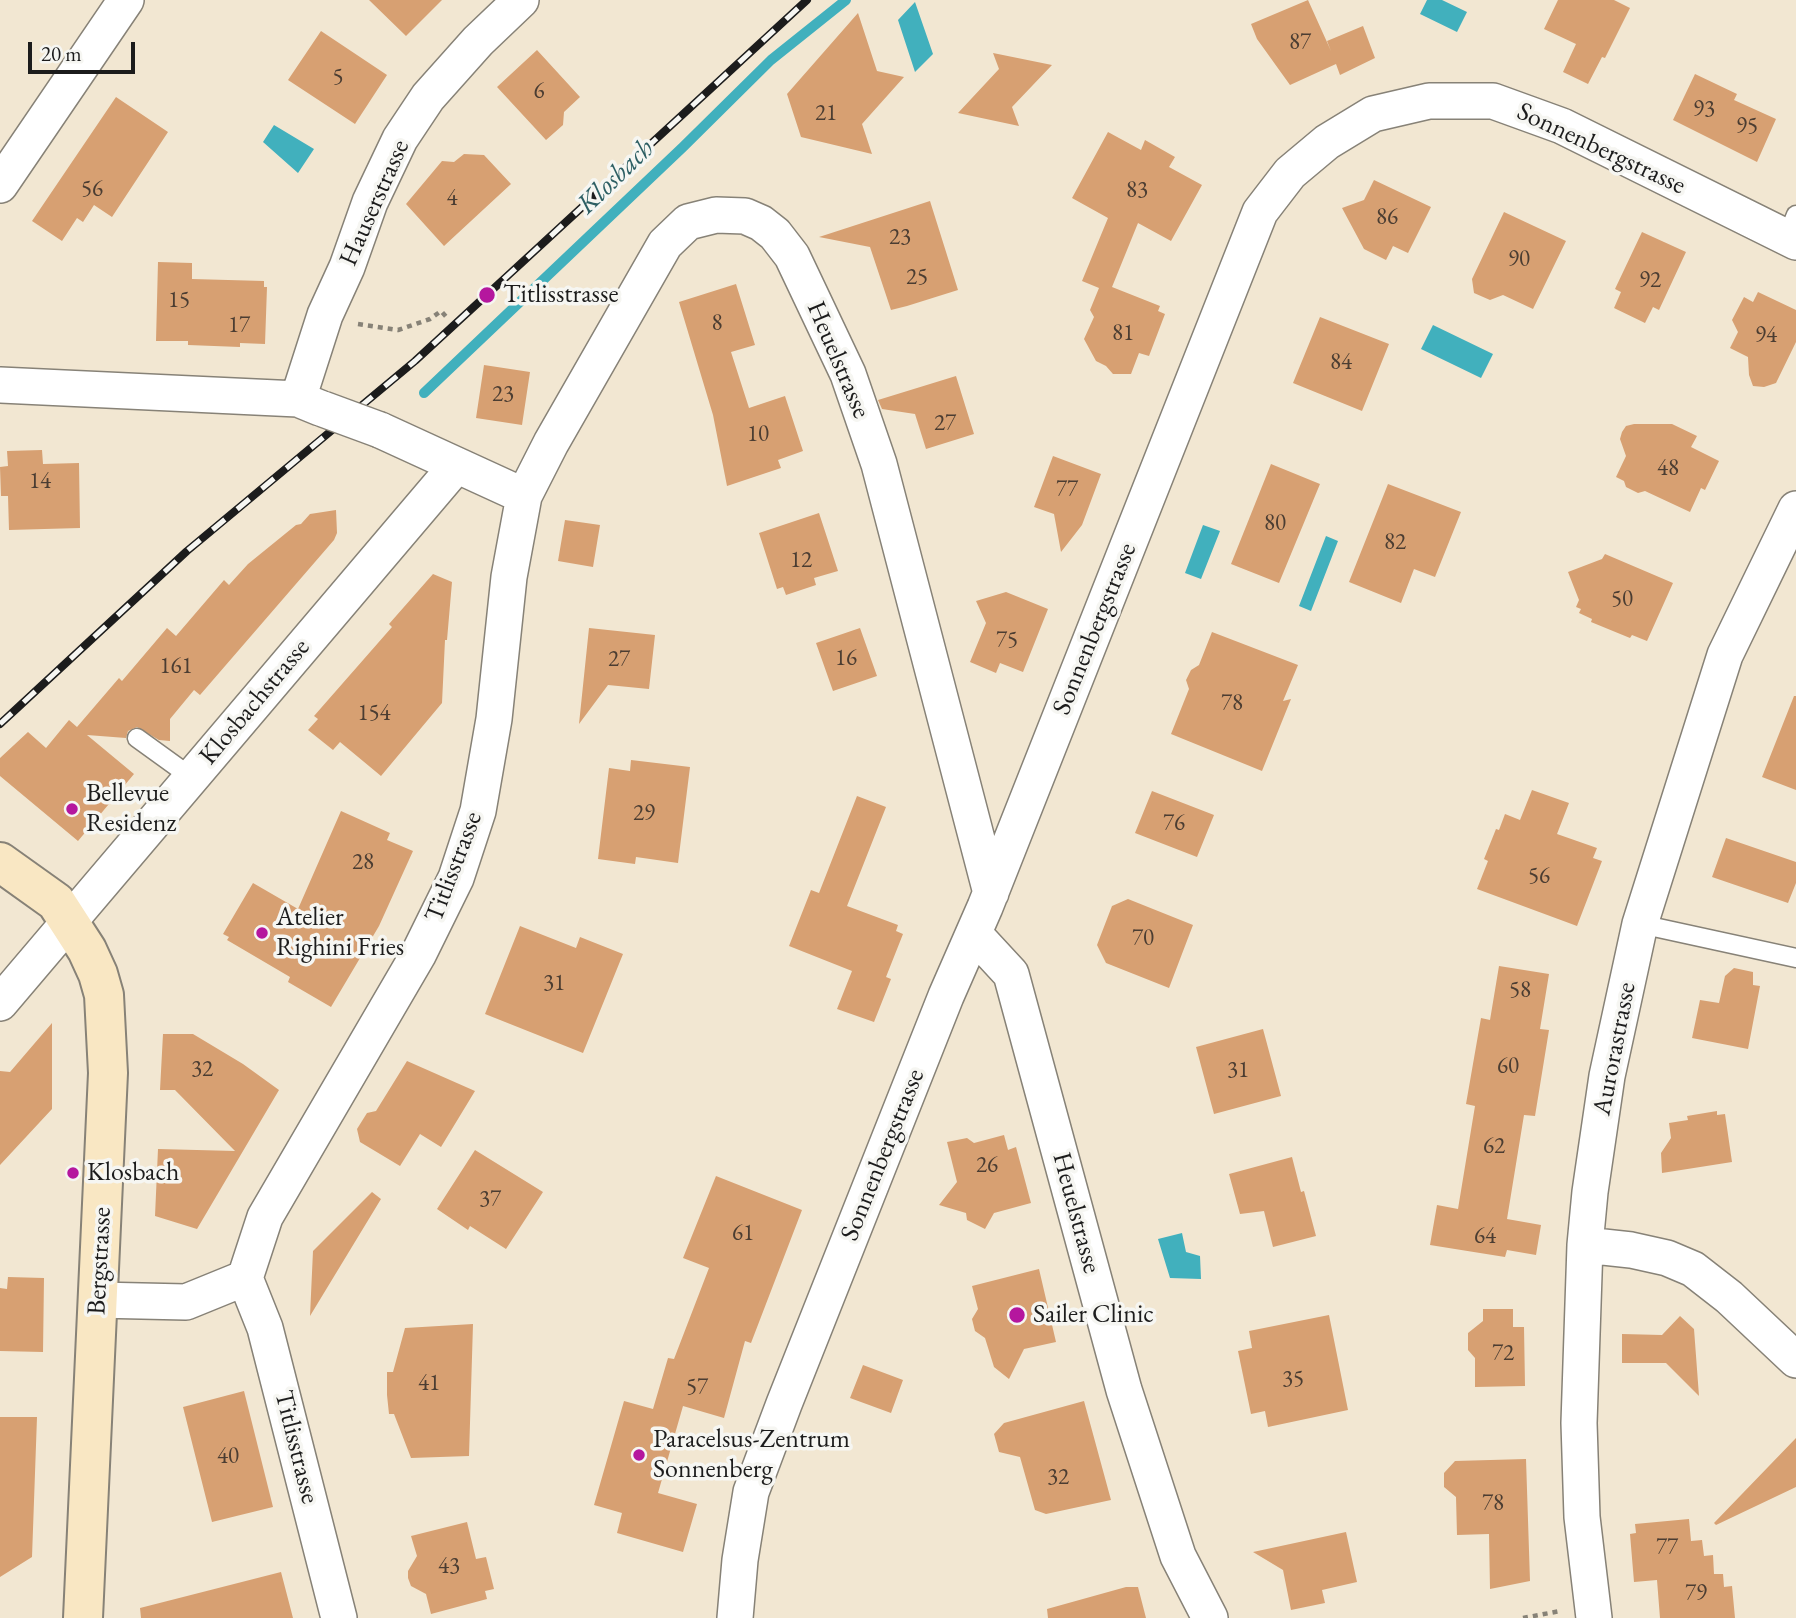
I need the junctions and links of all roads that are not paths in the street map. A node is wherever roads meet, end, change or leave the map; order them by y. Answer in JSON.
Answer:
{"nodes":[{"id":1,"x":126,"y":0,"type":"edge"},
{"id":2,"x":521,"y":0,"type":"edge"},
{"id":3,"x":0,"y":184,"type":"edge"},
{"id":4,"x":1793,"y":231,"type":"edge"},
{"id":5,"x":0,"y":385,"type":"edge"},
{"id":6,"x":310,"y":404,"type":"junction"},
{"id":7,"x":456,"y":466,"type":"junction"},
{"id":8,"x":524,"y":496,"type":"junction"},
{"id":9,"x":1796,"y":509,"type":"edge"},
{"id":10,"x":137,"y":738,"type":"dead end"},
{"id":11,"x":191,"y":777,"type":"junction"},
{"id":12,"x":0,"y":862,"type":"edge"},
{"id":13,"x":991,"y":893,"type":"junction"},
{"id":14,"x":70,"y":921,"type":"junction"},
{"id":15,"x":1640,"y":924,"type":"junction"},
{"id":16,"x":974,"y":934,"type":"junction"},
{"id":17,"x":1796,"y":958,"type":"edge"},
{"id":18,"x":0,"y":1003,"type":"edge"},
{"id":19,"x":1585,"y":1245,"type":"junction"},
{"id":20,"x":245,"y":1278,"type":"junction"},
{"id":21,"x":97,"y":1300,"type":"junction"},
{"id":22,"x":1796,"y":1360,"type":"edge"},
{"id":23,"x":1582,"y":1614,"type":"edge"},
{"id":24,"x":83,"y":1618,"type":"edge"},
{"id":25,"x":340,"y":1618,"type":"edge"},
{"id":26,"x":735,"y":1618,"type":"edge"},
{"id":27,"x":1210,"y":1618,"type":"edge"}],
"edges":[{"from":1,"to":3,"type":"street"},
{"from":2,"to":6,"type":"street","name":"Hauserstrasse"},
{"from":4,"to":13,"type":"street","name":"Sonnenbergstrasse"},
{"from":5,"to":6,"type":"street"},
{"from":6,"to":7,"type":"street","bridge":true},
{"from":7,"to":8,"type":"street"},
{"from":7,"to":11,"type":"street","name":"Klosbachstrasse"},
{"from":8,"to":13,"type":"street","name":"Heuelstrasse"},
{"from":8,"to":20,"type":"street","name":"Titlisstrasse"},
{"from":9,"to":15,"type":"street","name":"Aurorastrasse"},
{"from":10,"to":11,"type":"lane"},
{"from":11,"to":14,"type":"street","name":"Klosbachstrasse"},
{"from":12,"to":14,"type":"main road","name":"Bergstrasse"},
{"from":13,"to":16,"type":"street","name":"Sonnenbergstrasse"},
{"from":14,"to":18,"type":"street","name":"Klosbachstrasse"},
{"from":14,"to":21,"type":"main road","name":"Bergstrasse"},
{"from":15,"to":17,"type":"lane"},
{"from":15,"to":19,"type":"street","name":"Aurorastrasse"},
{"from":16,"to":26,"type":"street","name":"Sonnenbergstrasse"},
{"from":16,"to":27,"type":"street","name":"Heuelstrasse"},
{"from":19,"to":22,"type":"street"},
{"from":19,"to":23,"type":"street","name":"Aurorastrasse"},
{"from":20,"to":21,"type":"street"},
{"from":20,"to":25,"type":"street","name":"Titlisstrasse"},
{"from":21,"to":24,"type":"main road","name":"Bergstrasse"}]}
